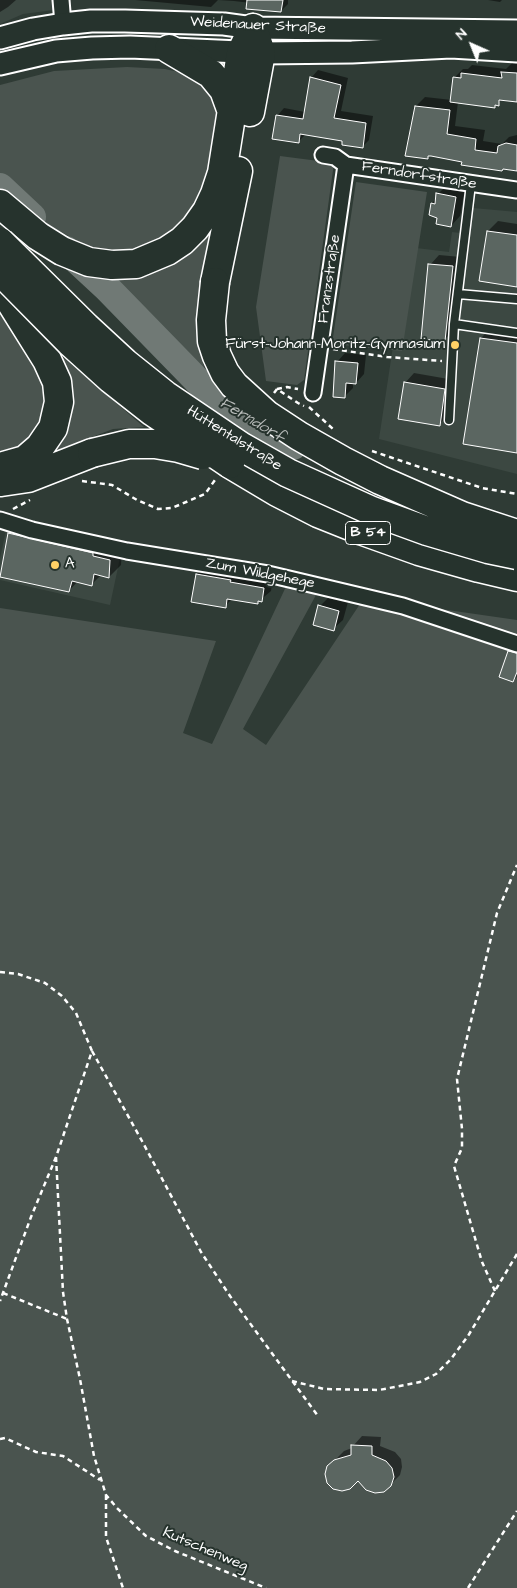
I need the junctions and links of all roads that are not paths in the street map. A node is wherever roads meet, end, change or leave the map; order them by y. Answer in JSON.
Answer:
{"nodes":[{"id":1,"x":61,"y":0,"type":"edge"},
{"id":2,"x":63,"y":24,"type":"junction"},
{"id":3,"x":517,"y":31,"type":"edge"},
{"id":4,"x":0,"y":38,"type":"edge"},
{"id":5,"x":252,"y":45,"type":"junction"},
{"id":6,"x":169,"y":49,"type":"junction"},
{"id":7,"x":517,"y":51,"type":"edge"},
{"id":8,"x":0,"y":64,"type":"edge"},
{"id":9,"x":232,"y":112,"type":"junction"},
{"id":10,"x":323,"y":155,"type":"dead end"},
{"id":11,"x":346,"y":165,"type":"junction"},
{"id":12,"x":471,"y":184,"type":"junction"},
{"id":13,"x":517,"y":190,"type":"edge"},
{"id":14,"x":0,"y":204,"type":"edge"},
{"id":15,"x":0,"y":242,"type":"edge"},
{"id":16,"x":0,"y":271,"type":"edge"},
{"id":17,"x":0,"y":285,"type":"edge"},
{"id":18,"x":458,"y":294,"type":"junction"},
{"id":19,"x":517,"y":299,"type":"edge"},
{"id":20,"x":454,"y":324,"type":"junction"},
{"id":21,"x":517,"y":333,"type":"edge"},
{"id":22,"x":313,"y":393,"type":"road end"},
{"id":23,"x":449,"y":420,"type":"dead end"},
{"id":24,"x":0,"y":467,"type":"edge"},
{"id":25,"x":223,"y":471,"type":"junction"},
{"id":26,"x":0,"y":482,"type":"edge"},
{"id":27,"x":4,"y":515,"type":"edge"},
{"id":28,"x":517,"y":534,"type":"edge"},
{"id":29,"x":517,"y":555,"type":"edge"},
{"id":30,"x":517,"y":577,"type":"edge"},
{"id":31,"x":517,"y":644,"type":"edge"}],
"edges":[{"from":1,"to":2,"type":"street"},
{"from":2,"to":4,"type":"main road","name":"Weidenauer Straße"},
{"from":2,"to":5,"type":"main road","name":"Weidenauer Straße"},
{"from":3,"to":5,"type":"main road","name":"Weidenauer Straße"},
{"from":5,"to":6,"type":"main road","name":"Weidenauer Straße"},
{"from":5,"to":7,"type":"main road","name":"Weidenauer Straße"},
{"from":5,"to":9,"type":"highway"},
{"from":5,"to":28,"type":"highway","bridge":true},
{"from":6,"to":8,"type":"main road","name":"Weidenauer Straße"},
{"from":6,"to":9,"type":"highway"},
{"from":9,"to":14,"type":"highway"},
{"from":10,"to":11,"type":"street","name":"Ferndorfstraße"},
{"from":11,"to":12,"type":"street","name":"Ferndorfstraße"},
{"from":11,"to":22,"type":"street","name":"Franzstraße"},
{"from":12,"to":13,"type":"street","name":"Ferndorfstraße"},
{"from":12,"to":18,"type":"lane"},
{"from":15,"to":29,"type":"highway","name":"Hüttentalstraße","number":"B 54","bridge":true},
{"from":16,"to":25,"type":"highway","name":"Hüttentalstraße","number":"B 54","bridge":true},
{"from":17,"to":24,"type":"highway"},
{"from":18,"to":19,"type":"lane"},
{"from":18,"to":20,"type":"lane"},
{"from":20,"to":21,"type":"lane"},
{"from":20,"to":23,"type":"lane"},
{"from":25,"to":26,"type":"highway","bridge":true},
{"from":25,"to":30,"type":"highway","name":"Hüttentalstraße","number":"B 54"},
{"from":27,"to":31,"type":"street","name":"Zum Wildgehege"}]}
